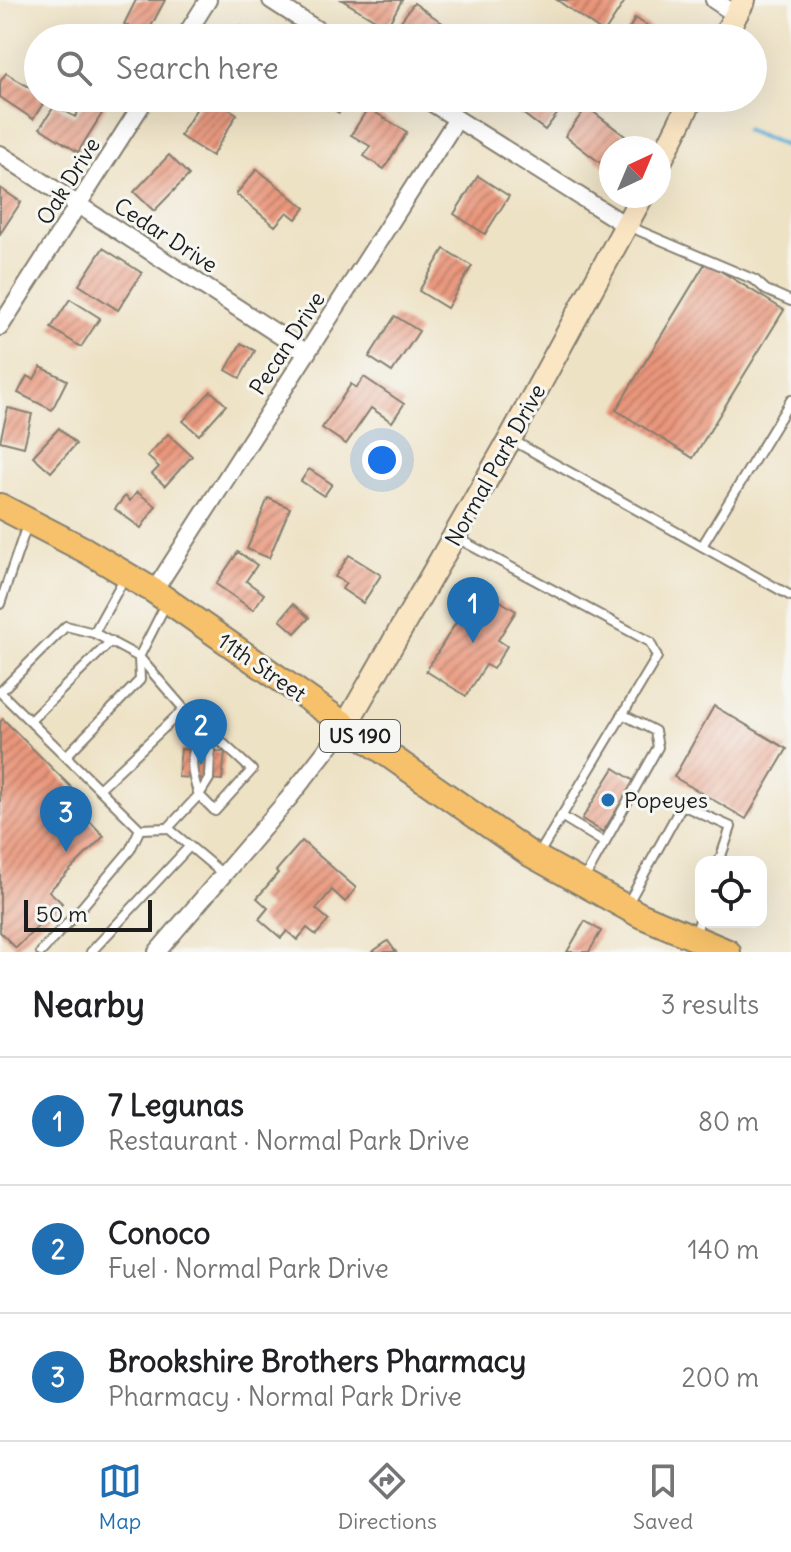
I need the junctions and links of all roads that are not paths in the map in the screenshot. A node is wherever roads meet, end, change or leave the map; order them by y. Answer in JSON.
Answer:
{"nodes":[{"id":1,"x":208,"y":0,"type":"edge"},
{"id":2,"x":271,"y":0,"type":"edge"},
{"id":3,"x":714,"y":0,"type":"edge"},
{"id":4,"x":739,"y":7,"type":"edge"},
{"id":5,"x":193,"y":24,"type":"edge"},
{"id":6,"x":308,"y":24,"type":"edge"},
{"id":7,"x":137,"y":112,"type":"edge"},
{"id":8,"x":446,"y":112,"type":"edge"},
{"id":9,"x":685,"y":112,"type":"edge"},
{"id":10,"x":457,"y":119,"type":"junction"},
{"id":11,"x":671,"y":140,"type":"edge"},
{"id":12,"x":0,"y":154,"type":"edge"},
{"id":13,"x":79,"y":205,"type":"junction"},
{"id":14,"x":636,"y":208,"type":"edge"},
{"id":15,"x":627,"y":226,"type":"junction"},
{"id":16,"x":791,"y":301,"type":"edge"},
{"id":17,"x":0,"y":327,"type":"edge"},
{"id":18,"x":307,"y":353,"type":"junction"},
{"id":19,"x":791,"y":400,"type":"edge"},
{"id":20,"x":510,"y":439,"type":"junction"},
{"id":21,"x":0,"y":506,"type":"edge"},
{"id":22,"x":29,"y":520,"type":"junction"},
{"id":23,"x":454,"y":537,"type":"junction"},
{"id":24,"x":702,"y":546,"type":"junction"},
{"id":25,"x":126,"y":575,"type":"junction"},
{"id":26,"x":161,"y":596,"type":"junction"},
{"id":27,"x":791,"y":596,"type":"edge"},
{"id":28,"x":0,"y":604,"type":"edge"},
{"id":29,"x":94,"y":633,"type":"junction"},
{"id":30,"x":111,"y":641,"type":"junction"},
{"id":31,"x":139,"y":657,"type":"junction"},
{"id":32,"x":0,"y":692,"type":"edge"},
{"id":33,"x":184,"y":709,"type":"junction"},
{"id":34,"x":622,"y":714,"type":"junction"},
{"id":35,"x":30,"y":721,"type":"junction"},
{"id":36,"x":203,"y":725,"type":"junction"},
{"id":37,"x":346,"y":725,"type":"junction"},
{"id":38,"x":67,"y":755,"type":"junction"},
{"id":39,"x":100,"y":788,"type":"junction"},
{"id":40,"x":199,"y":795,"type":"junction"},
{"id":41,"x":561,"y":816,"type":"junction"},
{"id":42,"x":168,"y":828,"type":"junction"},
{"id":43,"x":140,"y":829,"type":"junction"},
{"id":44,"x":605,"y":843,"type":"junction"},
{"id":45,"x":189,"y":847,"type":"junction"},
{"id":46,"x":721,"y":856,"type":"edge"},
{"id":47,"x":536,"y":857,"type":"junction"},
{"id":48,"x":223,"y":875,"type":"junction"},
{"id":49,"x":582,"y":883,"type":"junction"},
{"id":50,"x":626,"y":908,"type":"junction"},
{"id":51,"x":695,"y":927,"type":"edge"},
{"id":52,"x":698,"y":928,"type":"edge"},
{"id":53,"x":41,"y":952,"type":"edge"},
{"id":54,"x":91,"y":952,"type":"edge"},
{"id":55,"x":157,"y":952,"type":"edge"},
{"id":56,"x":728,"y":952,"type":"edge"}],
"edges":[{"from":1,"to":5,"type":"street"},
{"from":2,"to":6,"type":"street"},
{"from":3,"to":4,"type":"street"},
{"from":7,"to":13,"type":"street","name":"Oak Drive"},
{"from":8,"to":10,"type":"street"},
{"from":9,"to":11,"type":"street"},
{"from":10,"to":15,"type":"street"},
{"from":10,"to":18,"type":"street","name":"Pecan Drive"},
{"from":12,"to":13,"type":"street","name":"Cedar Drive"},
{"from":13,"to":17,"type":"street","name":"Oak Drive"},
{"from":13,"to":18,"type":"street","name":"Cedar Drive"},
{"from":14,"to":15,"type":"street","name":"Normal Park Drive"},
{"from":15,"to":16,"type":"lane"},
{"from":15,"to":20,"type":"street","name":"Normal Park Drive"},
{"from":18,"to":26,"type":"street","name":"Pecan Drive"},
{"from":19,"to":24,"type":"lane"},
{"from":20,"to":23,"type":"street","name":"Normal Park Drive"},
{"from":20,"to":24,"type":"lane"},
{"from":21,"to":22,"type":"main road","name":"11th Street","number":"US 190"},
{"from":22,"to":25,"type":"main road","name":"11th Street","number":"US 190"},
{"from":22,"to":28,"type":"lane"},
{"from":23,"to":34,"type":"lane"},
{"from":23,"to":37,"type":"street","name":"Normal Park Drive"},
{"from":24,"to":27,"type":"lane"},
{"from":25,"to":26,"type":"main road","name":"11th Street","number":"US 190"},
{"from":25,"to":29,"type":"lane"},
{"from":26,"to":31,"type":"lane"},
{"from":26,"to":37,"type":"main road","name":"11th Street","number":"US 190"},
{"from":29,"to":30,"type":"lane"},
{"from":29,"to":32,"type":"lane"},
{"from":30,"to":31,"type":"lane"},
{"from":30,"to":35,"type":"lane"},
{"from":31,"to":33,"type":"lane"},
{"from":31,"to":38,"type":"lane"},
{"from":32,"to":35,"type":"lane"},
{"from":33,"to":36,"type":"lane"},
{"from":33,"to":39,"type":"lane"},
{"from":34,"to":41,"type":"lane"},
{"from":34,"to":44,"type":"lane"},
{"from":35,"to":38,"type":"lane"},
{"from":36,"to":40,"type":"lane"},
{"from":36,"to":40,"type":"lane"},
{"from":36,"to":40,"type":"lane"},
{"from":37,"to":47,"type":"main road","name":"11th Street","number":"US 190"},
{"from":37,"to":48,"type":"street","name":"Normal Park Drive"},
{"from":38,"to":39,"type":"lane"},
{"from":39,"to":43,"type":"lane"},
{"from":40,"to":42,"type":"lane"},
{"from":41,"to":44,"type":"lane"},
{"from":41,"to":47,"type":"lane"},
{"from":42,"to":43,"type":"lane"},
{"from":42,"to":45,"type":"lane"},
{"from":43,"to":53,"type":"lane"},
{"from":44,"to":49,"type":"lane"},
{"from":45,"to":48,"type":"lane"},
{"from":45,"to":54,"type":"lane"},
{"from":46,"to":50,"type":"lane"},
{"from":47,"to":49,"type":"main road","name":"11th Street","number":"US 190"},
{"from":48,"to":55,"type":"street","name":"Normal Park Drive"},
{"from":49,"to":50,"type":"main road","name":"11th Street","number":"US 190"},
{"from":50,"to":51,"type":"main road","name":"11th Street","number":"US 190"},
{"from":52,"to":56,"type":"main road","name":"11th Street","number":"US 190"}]}
